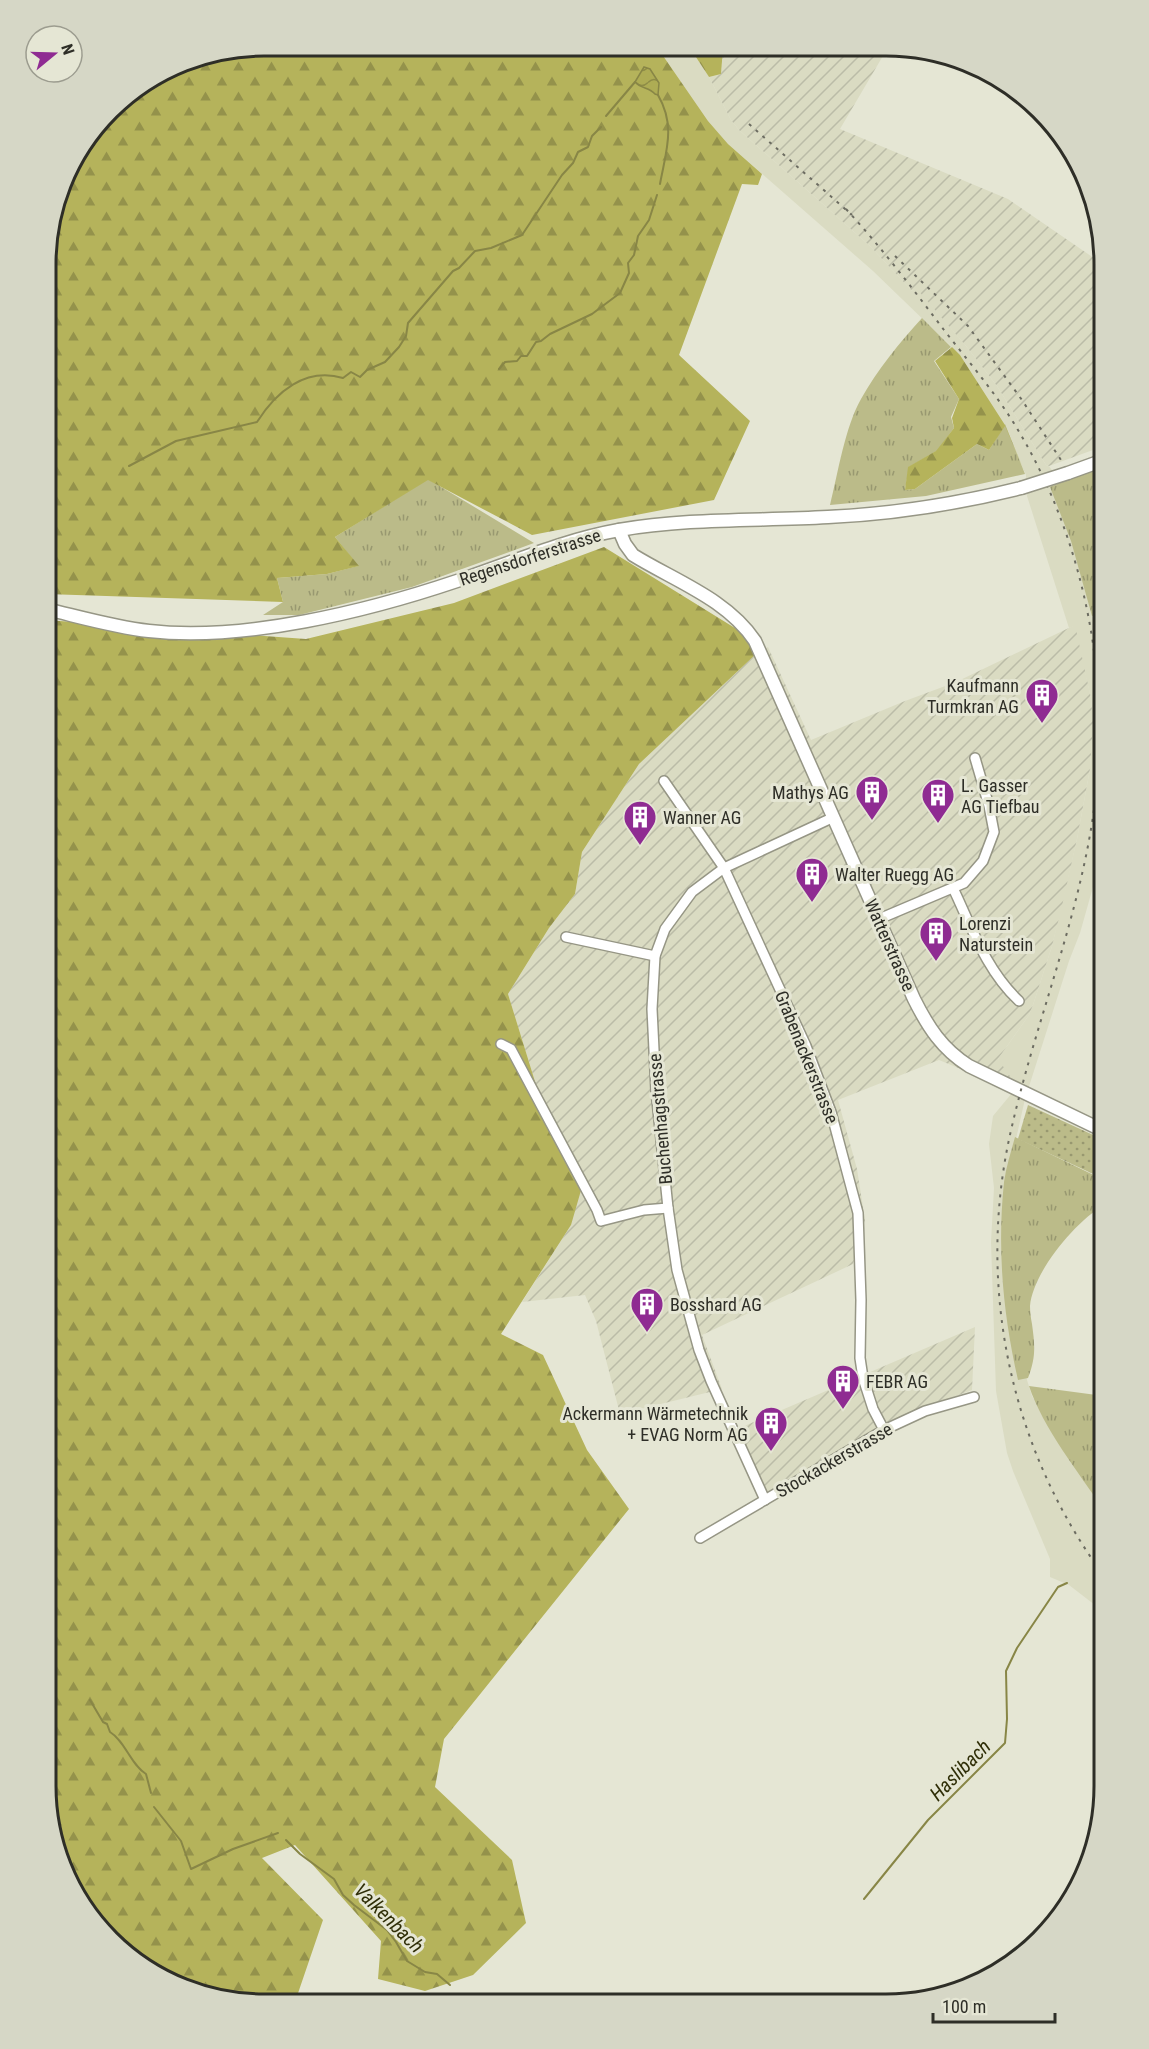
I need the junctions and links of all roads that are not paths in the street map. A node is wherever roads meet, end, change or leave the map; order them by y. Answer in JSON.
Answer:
{"nodes":[{"id":1,"x":1094,"y":464,"type":"edge"},
{"id":2,"x":619,"y":530,"type":"junction"},
{"id":3,"x":56,"y":611,"type":"edge"},
{"id":4,"x":975,"y":758,"type":"dead end"},
{"id":5,"x":664,"y":781,"type":"dead end"},
{"id":6,"x":834,"y":817,"type":"junction"},
{"id":7,"x":724,"y":868,"type":"junction"},
{"id":8,"x":953,"y":888,"type":"junction"},
{"id":9,"x":879,"y":919,"type":"junction"},
{"id":10,"x":566,"y":937,"type":"dead end"},
{"id":11,"x":655,"y":956,"type":"junction"},
{"id":12,"x":1019,"y":1001,"type":"dead end"},
{"id":13,"x":501,"y":1044,"type":"dead end"},
{"id":14,"x":1093,"y":1126,"type":"edge"},
{"id":15,"x":668,"y":1208,"type":"junction"},
{"id":16,"x":974,"y":1397,"type":"dead end"},
{"id":17,"x":884,"y":1430,"type":"junction"},
{"id":18,"x":765,"y":1500,"type":"junction"},
{"id":19,"x":700,"y":1538,"type":"dead end"}],
"edges":[{"from":1,"to":2,"type":"street","name":"Regensdorferstrasse","bridge":true},
{"from":2,"to":3,"type":"street","name":"Regensdorferstrasse"},
{"from":2,"to":6,"type":"street","name":"Watterstrasse"},
{"from":4,"to":8,"type":"street"},
{"from":5,"to":7,"type":"street","name":"Grabenackerstrasse"},
{"from":6,"to":7,"type":"street","name":"Buchenhagstrasse"},
{"from":6,"to":9,"type":"street","name":"Watterstrasse"},
{"from":7,"to":11,"type":"street","name":"Buchenhagstrasse"},
{"from":7,"to":17,"type":"street","name":"Grabenackerstrasse"},
{"from":8,"to":9,"type":"street"},
{"from":8,"to":12,"type":"street"},
{"from":9,"to":14,"type":"street","name":"Watterstrasse"},
{"from":10,"to":11,"type":"street"},
{"from":11,"to":15,"type":"street","name":"Buchenhagstrasse"},
{"from":13,"to":15,"type":"street"},
{"from":15,"to":18,"type":"street","name":"Buchenhagstrasse"},
{"from":16,"to":17,"type":"street","name":"Stockackerstrasse"},
{"from":17,"to":18,"type":"street","name":"Stockackerstrasse"},
{"from":18,"to":19,"type":"street","name":"Stockackerstrasse"}]}
